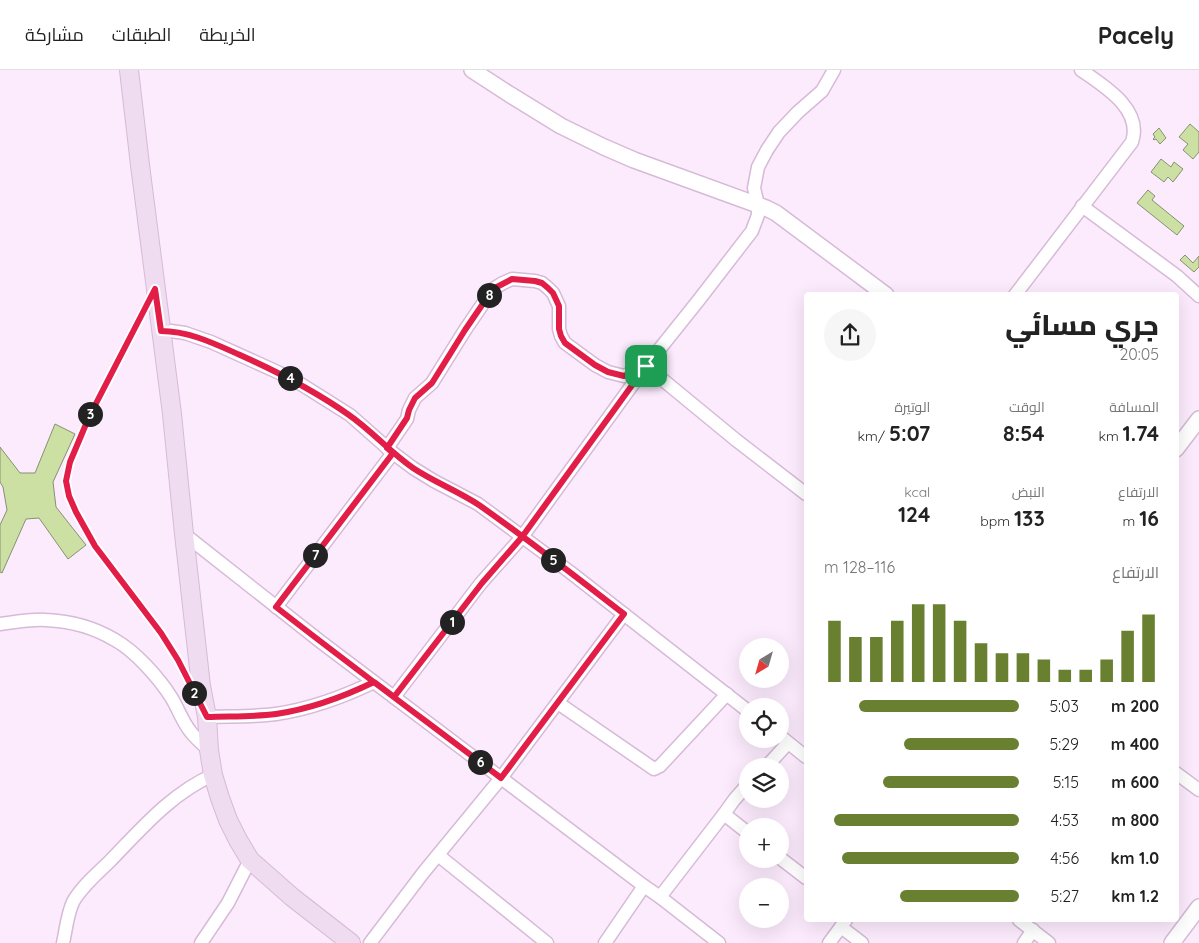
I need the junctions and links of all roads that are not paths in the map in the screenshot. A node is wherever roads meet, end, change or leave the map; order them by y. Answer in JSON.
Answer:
{"nodes":[{"id":1,"x":129,"y":70,"type":"edge"},
{"id":2,"x":472,"y":70,"type":"edge"},
{"id":3,"x":834,"y":70,"type":"edge"},
{"id":4,"x":1081,"y":70,"type":"edge"},
{"id":5,"x":758,"y":205,"type":"junction"},
{"id":6,"x":1082,"y":206,"type":"junction"},
{"id":7,"x":155,"y":289,"type":"junction"},
{"id":8,"x":882,"y":292,"type":"edge"},
{"id":9,"x":1017,"y":292,"type":"edge"},
{"id":10,"x":1199,"y":296,"type":"edge"},
{"id":11,"x":161,"y":331,"type":"junction"},
{"id":12,"x":646,"y":366,"type":"junction"},
{"id":13,"x":1199,"y":419,"type":"edge"},
{"id":14,"x":1179,"y":445,"type":"edge"},
{"id":15,"x":390,"y":450,"type":"junction"},
{"id":16,"x":804,"y":492,"type":"edge"},
{"id":17,"x":184,"y":534,"type":"junction"},
{"id":18,"x":522,"y":537,"type":"junction"},
{"id":19,"x":276,"y":607,"type":"junction"},
{"id":20,"x":624,"y":614,"type":"junction"},
{"id":21,"x":0,"y":624,"type":"edge"},
{"id":22,"x":374,"y":682,"type":"junction"},
{"id":23,"x":727,"y":694,"type":"junction"},
{"id":24,"x":394,"y":697,"type":"junction"},
{"id":25,"x":558,"y":703,"type":"junction"},
{"id":26,"x":739,"y":704,"type":"edge"},
{"id":27,"x":207,"y":717,"type":"junction"},
{"id":28,"x":789,"y":744,"type":"edge"},
{"id":29,"x":209,"y":750,"type":"junction"},
{"id":30,"x":804,"y":755,"type":"edge"},
{"id":31,"x":213,"y":775,"type":"junction"},
{"id":32,"x":1179,"y":775,"type":"edge"},
{"id":33,"x":501,"y":778,"type":"junction"},
{"id":34,"x":1199,"y":790,"type":"edge"},
{"id":35,"x":739,"y":794,"type":"edge"},
{"id":36,"x":724,"y":814,"type":"junction"},
{"id":37,"x":739,"y":825,"type":"edge"},
{"id":38,"x":438,"y":855,"type":"junction"},
{"id":39,"x":250,"y":860,"type":"junction"},
{"id":40,"x":789,"y":865,"type":"edge"},
{"id":41,"x":804,"y":876,"type":"edge"},
{"id":42,"x":644,"y":886,"type":"junction"},
{"id":43,"x":660,"y":897,"type":"junction"},
{"id":44,"x":1199,"y":907,"type":"edge"},
{"id":45,"x":1022,"y":922,"type":"edge"},
{"id":46,"x":843,"y":923,"type":"edge"},
{"id":47,"x":1033,"y":930,"type":"junction"},
{"id":48,"x":63,"y":943,"type":"edge"},
{"id":49,"x":201,"y":943,"type":"edge"},
{"id":50,"x":351,"y":943,"type":"edge"},
{"id":51,"x":370,"y":943,"type":"edge"},
{"id":52,"x":547,"y":943,"type":"edge"},
{"id":53,"x":605,"y":943,"type":"edge"},
{"id":54,"x":719,"y":943,"type":"edge"},
{"id":55,"x":829,"y":943,"type":"edge"},
{"id":56,"x":862,"y":943,"type":"edge"},
{"id":57,"x":1024,"y":943,"type":"edge"},
{"id":58,"x":1049,"y":943,"type":"edge"},
{"id":59,"x":1172,"y":943,"type":"edge"}],
"edges":[{"from":1,"to":7,"type":"main road"},
{"from":2,"to":5,"type":"street"},
{"from":3,"to":5,"type":"street"},
{"from":4,"to":6,"type":"street"},
{"from":5,"to":8,"type":"street"},
{"from":5,"to":12,"type":"street"},
{"from":6,"to":9,"type":"street"},
{"from":6,"to":10,"type":"street"},
{"from":7,"to":11,"type":"main road"},
{"from":7,"to":27,"type":"lane"},
{"from":11,"to":15,"type":"street"},
{"from":11,"to":17,"type":"main road"},
{"from":12,"to":15,"type":"street"},
{"from":12,"to":16,"type":"street"},
{"from":12,"to":18,"type":"street"},
{"from":13,"to":14,"type":"street"},
{"from":15,"to":18,"type":"street"},
{"from":15,"to":19,"type":"street"},
{"from":17,"to":19,"type":"street"},
{"from":17,"to":27,"type":"main road"},
{"from":18,"to":20,"type":"street"},
{"from":18,"to":24,"type":"street"},
{"from":19,"to":22,"type":"street"},
{"from":20,"to":23,"type":"street"},
{"from":20,"to":25,"type":"street"},
{"from":21,"to":29,"type":"street"},
{"from":22,"to":24,"type":"street"},
{"from":22,"to":27,"type":"street"},
{"from":23,"to":25,"type":"street"},
{"from":23,"to":26,"type":"street"},
{"from":24,"to":33,"type":"street"},
{"from":25,"to":33,"type":"street"},
{"from":27,"to":29,"type":"main road"},
{"from":28,"to":30,"type":"street"},
{"from":29,"to":31,"type":"main road"},
{"from":31,"to":39,"type":"main road"},
{"from":31,"to":48,"type":"street"},
{"from":32,"to":34,"type":"street"},
{"from":33,"to":38,"type":"street"},
{"from":33,"to":42,"type":"street"},
{"from":35,"to":36,"type":"street"},
{"from":36,"to":37,"type":"street"},
{"from":36,"to":43,"type":"street"},
{"from":38,"to":51,"type":"street"},
{"from":38,"to":52,"type":"street"},
{"from":39,"to":49,"type":"street"},
{"from":39,"to":50,"type":"main road"},
{"from":40,"to":41,"type":"street"},
{"from":42,"to":43,"type":"street"},
{"from":42,"to":53,"type":"street"},
{"from":43,"to":54,"type":"street"},
{"from":44,"to":59,"type":"street"},
{"from":45,"to":47,"type":"street"},
{"from":46,"to":55,"type":"street"},
{"from":46,"to":56,"type":"street"},
{"from":47,"to":57,"type":"street"},
{"from":47,"to":58,"type":"street"}]}
